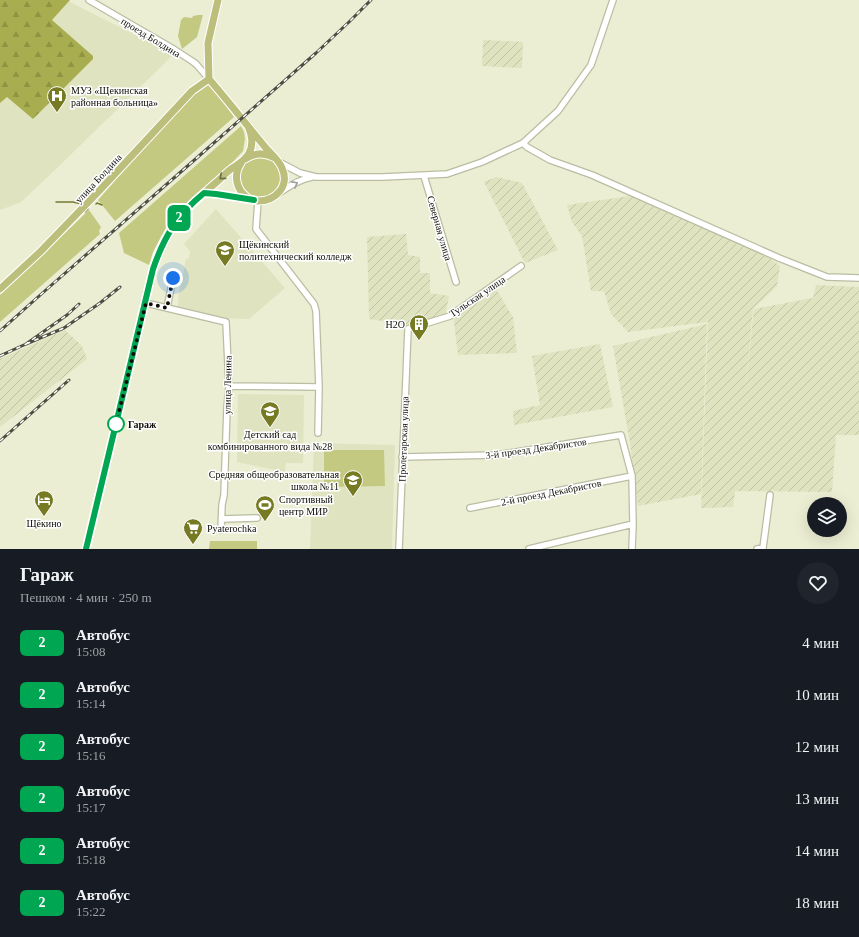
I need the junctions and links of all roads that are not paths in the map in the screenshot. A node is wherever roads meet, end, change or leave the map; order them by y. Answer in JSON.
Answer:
{"nodes":[{"id":1,"x":89,"y":0,"type":"edge"},
{"id":2,"x":218,"y":0,"type":"edge"},
{"id":3,"x":613,"y":0,"type":"edge"},
{"id":4,"x":208,"y":79,"type":"junction"},
{"id":5,"x":248,"y":126,"type":"junction"},
{"id":6,"x":523,"y":143,"type":"junction"},
{"id":7,"x":277,"y":160,"type":"junction"},
{"id":8,"x":243,"y":161,"type":"junction"},
{"id":9,"x":424,"y":176,"type":"junction"},
{"id":10,"x":316,"y":177,"type":"junction"},
{"id":11,"x":204,"y":193,"type":"junction"},
{"id":12,"x":276,"y":196,"type":"junction"},
{"id":13,"x":256,"y":201,"type":"junction"},
{"id":14,"x":521,"y":266,"type":"dead end"},
{"id":15,"x":173,"y":278,"type":"dead end"},
{"id":16,"x":859,"y":278,"type":"edge"},
{"id":17,"x":456,"y":282,"type":"dead end"},
{"id":18,"x":0,"y":289,"type":"edge"},
{"id":19,"x":146,"y":303,"type":"junction"},
{"id":20,"x":167,"y":308,"type":"junction"},
{"id":21,"x":408,"y":329,"type":"joint"},
{"id":22,"x":229,"y":386,"type":"junction"},
{"id":23,"x":319,"y":387,"type":"junction"},
{"id":24,"x":318,"y":433,"type":"dead end"},
{"id":25,"x":402,"y":457,"type":"junction"},
{"id":26,"x":632,"y":476,"type":"junction"},
{"id":27,"x":770,"y":495,"type":"dead end"},
{"id":28,"x":470,"y":508,"type":"dead end"},
{"id":29,"x":257,"y":518,"type":"dead end"},
{"id":30,"x":222,"y":519,"type":"junction"},
{"id":31,"x":633,"y":524,"type":"junction"},
{"id":32,"x":221,"y":530,"type":"dead end"},
{"id":33,"x":86,"y":549,"type":"edge"},
{"id":34,"x":399,"y":549,"type":"edge"},
{"id":35,"x":529,"y":549,"type":"edge"},
{"id":36,"x":632,"y":549,"type":"edge"},
{"id":37,"x":757,"y":549,"type":"edge"}],
"edges":[{"from":1,"to":4,"type":"street","name":"проезд Болдина"},
{"from":2,"to":4,"type":"main road"},
{"from":3,"to":6,"type":"street"},
{"from":4,"to":5,"type":"main road"},
{"from":4,"to":18,"type":"main road","name":"улица Болдина"},
{"from":5,"to":7,"type":"main road"},
{"from":5,"to":8,"type":"main road"},
{"from":6,"to":9,"type":"street"},
{"from":6,"to":16,"type":"street"},
{"from":7,"to":8,"type":"main road"},
{"from":7,"to":10,"type":"street"},
{"from":7,"to":12,"type":"main road"},
{"from":8,"to":11,"type":"main road","one_way":true},
{"from":8,"to":13,"type":"main road"},
{"from":9,"to":10,"type":"street"},
{"from":9,"to":17,"type":"street","name":"Северная улица"},
{"from":12,"to":10,"type":"street","one_way":true},
{"from":11,"to":13,"type":"main road"},
{"from":11,"to":19,"type":"main road"},
{"from":12,"to":13,"type":"main road"},
{"from":13,"to":23,"type":"street"},
{"from":14,"to":21,"type":"street","name":"Тульская улица"},
{"from":15,"to":20,"type":"street"},
{"from":19,"to":20,"type":"street","name":"улица Ленина"},
{"from":19,"to":33,"type":"main road"},
{"from":20,"to":22,"type":"street","name":"улица Ленина"},
{"from":21,"to":25,"type":"street","name":"Пролетарская улица"},
{"from":22,"to":23,"type":"street"},
{"from":22,"to":30,"type":"street","name":"улица Ленина"},
{"from":23,"to":24,"type":"street"},
{"from":25,"to":26,"type":"street","name":"3-й проезд Декабристов"},
{"from":25,"to":34,"type":"street","name":"Пролетарская улица"},
{"from":26,"to":28,"type":"street","name":"2-й проезд Декабристов"},
{"from":26,"to":31,"type":"street"},
{"from":27,"to":37,"type":"street"},
{"from":29,"to":30,"type":"street"},
{"from":30,"to":32,"type":"street","name":"улица Ленина"},
{"from":31,"to":35,"type":"street"},
{"from":31,"to":36,"type":"street"}]}
